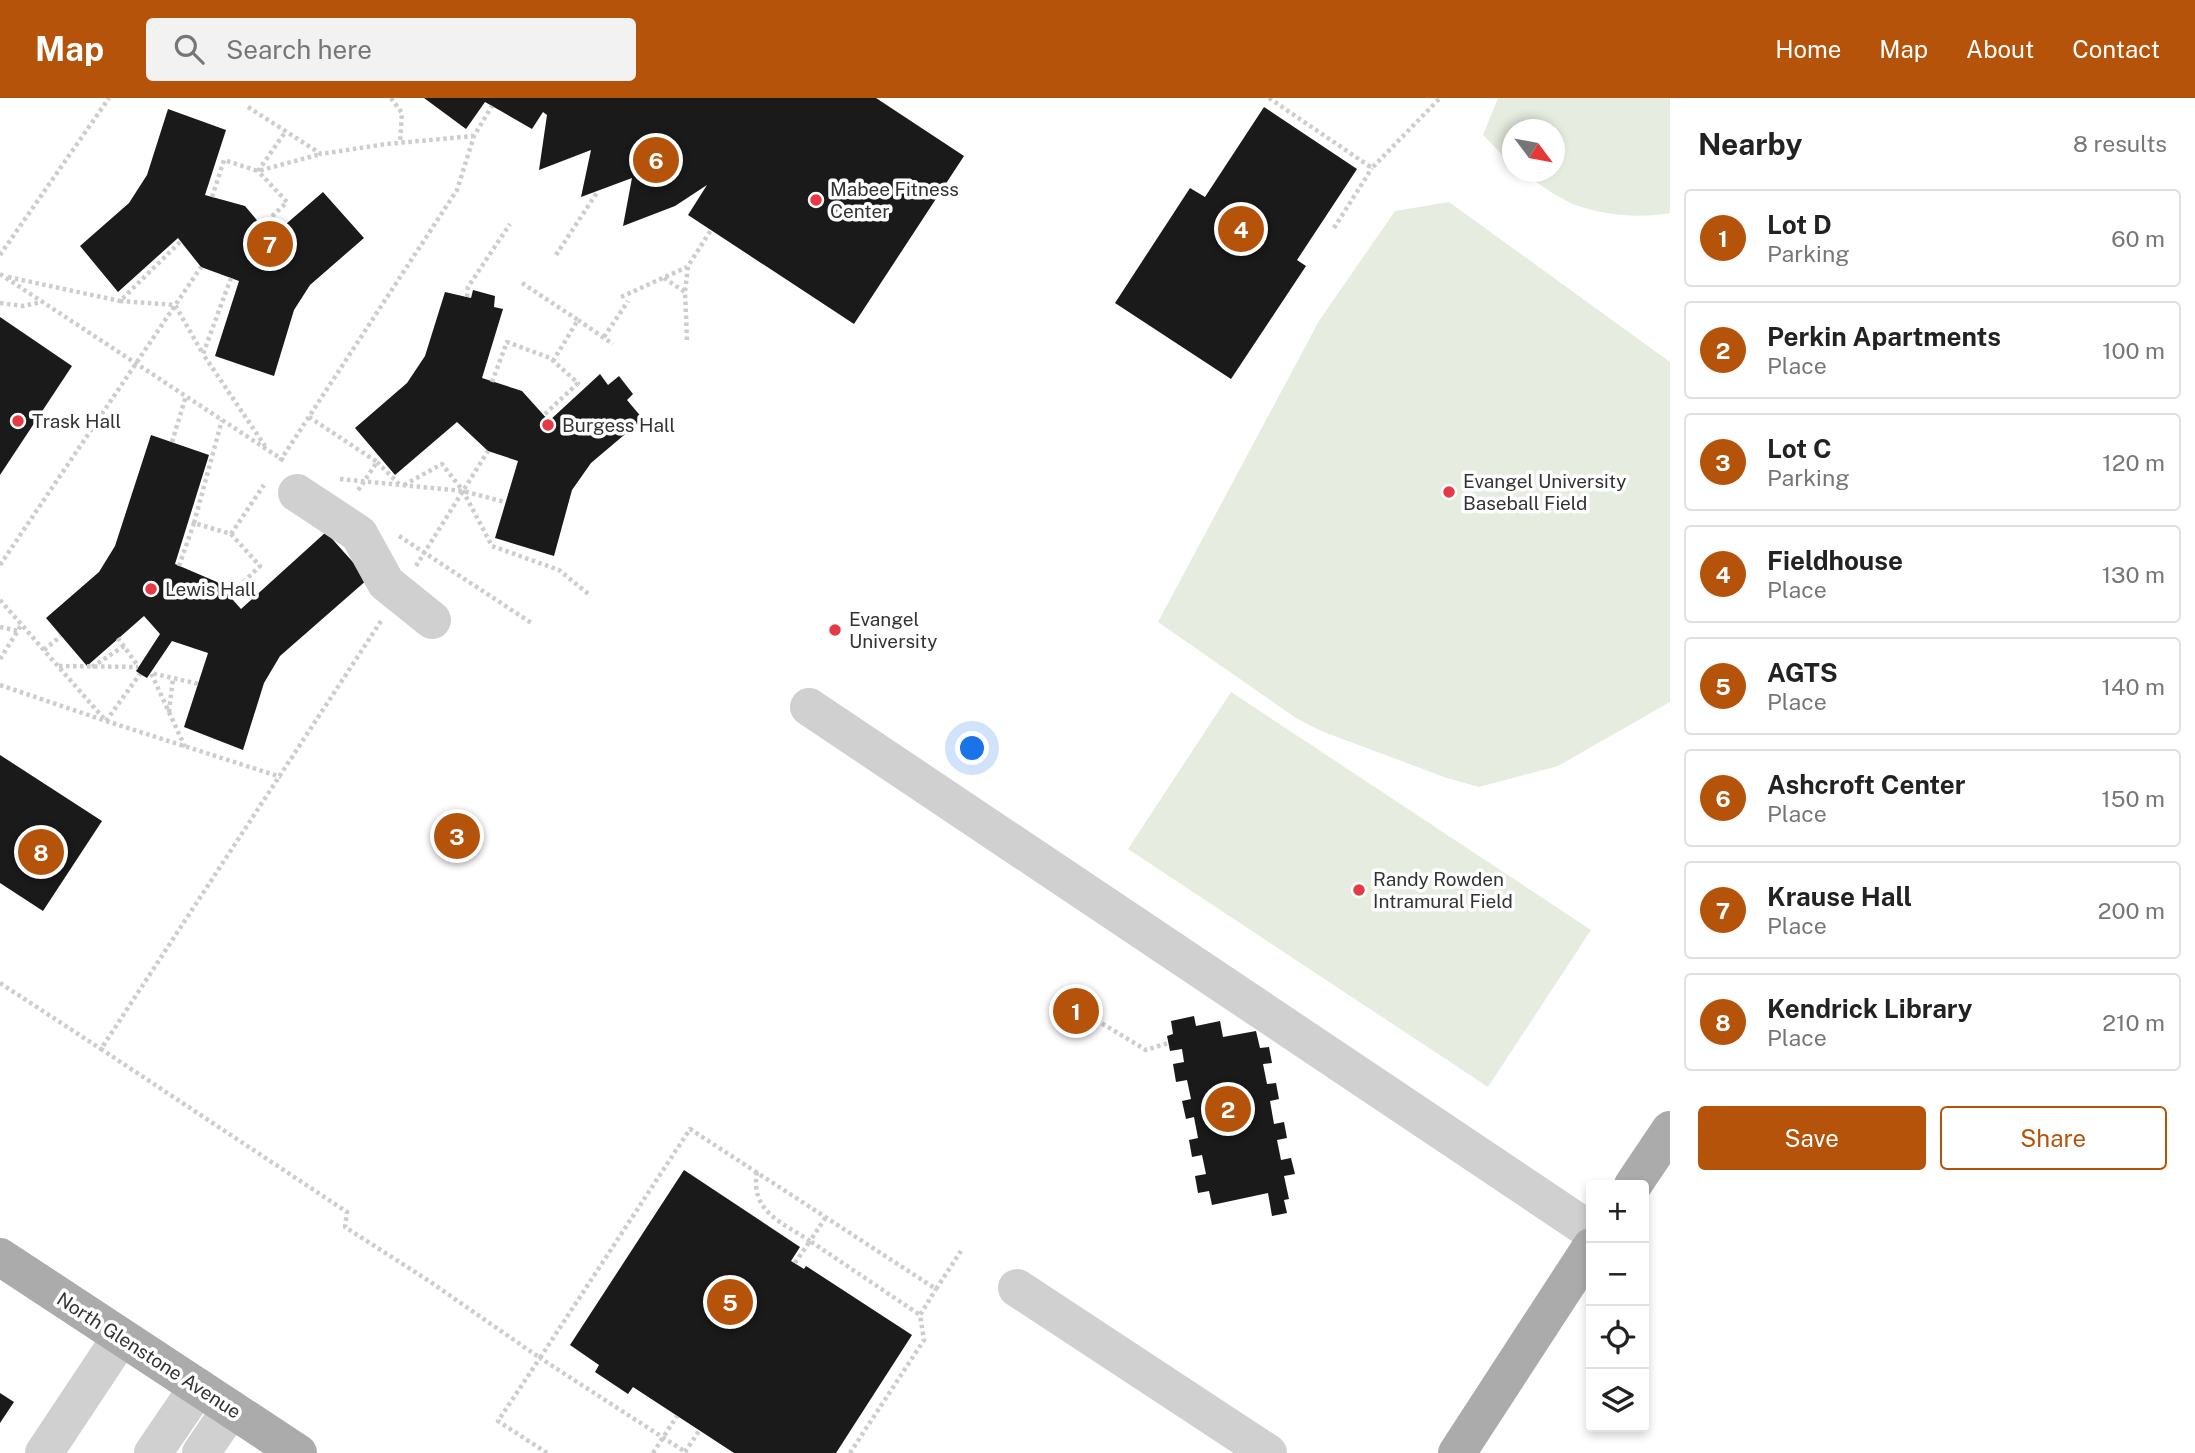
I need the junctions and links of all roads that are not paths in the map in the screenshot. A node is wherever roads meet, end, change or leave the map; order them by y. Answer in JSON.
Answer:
{"nodes":[{"id":1,"x":282,"y":477,"type":"road end"},
{"id":2,"x":432,"y":620,"type":"dead end"},
{"id":3,"x":809,"y":707,"type":"dead end"},
{"id":4,"x":1670,"y":1130,"type":"edge"},
{"id":5,"x":1636,"y":1180,"type":"edge"},
{"id":6,"x":1586,"y":1228,"type":"edge"},
{"id":7,"x":1586,"y":1255,"type":"edge"},
{"id":8,"x":0,"y":1258,"type":"edge"},
{"id":9,"x":1017,"y":1289,"type":"dead end"},
{"id":10,"x":121,"y":1337,"type":"junction"},
{"id":11,"x":198,"y":1387,"type":"junction"},
{"id":12,"x":231,"y":1409,"type":"junction"},
{"id":13,"x":44,"y":1453,"type":"edge"},
{"id":14,"x":153,"y":1453,"type":"edge"},
{"id":15,"x":201,"y":1453,"type":"edge"},
{"id":16,"x":298,"y":1453,"type":"edge"},
{"id":17,"x":1268,"y":1453,"type":"edge"},
{"id":18,"x":1457,"y":1453,"type":"edge"}],
"edges":[{"from":1,"to":2,"type":"lane"},
{"from":3,"to":6,"type":"lane"},
{"from":4,"to":5,"type":"main road"},
{"from":7,"to":18,"type":"main road"},
{"from":8,"to":10,"type":"main road","name":"North Glenstone Avenue"},
{"from":9,"to":17,"type":"lane"},
{"from":10,"to":11,"type":"main road","name":"North Glenstone Avenue"},
{"from":10,"to":13,"type":"lane"},
{"from":11,"to":12,"type":"main road","name":"North Glenstone Avenue"},
{"from":11,"to":14,"type":"lane"},
{"from":12,"to":15,"type":"lane"},
{"from":12,"to":16,"type":"main road","name":"North Glenstone Avenue"}]}
